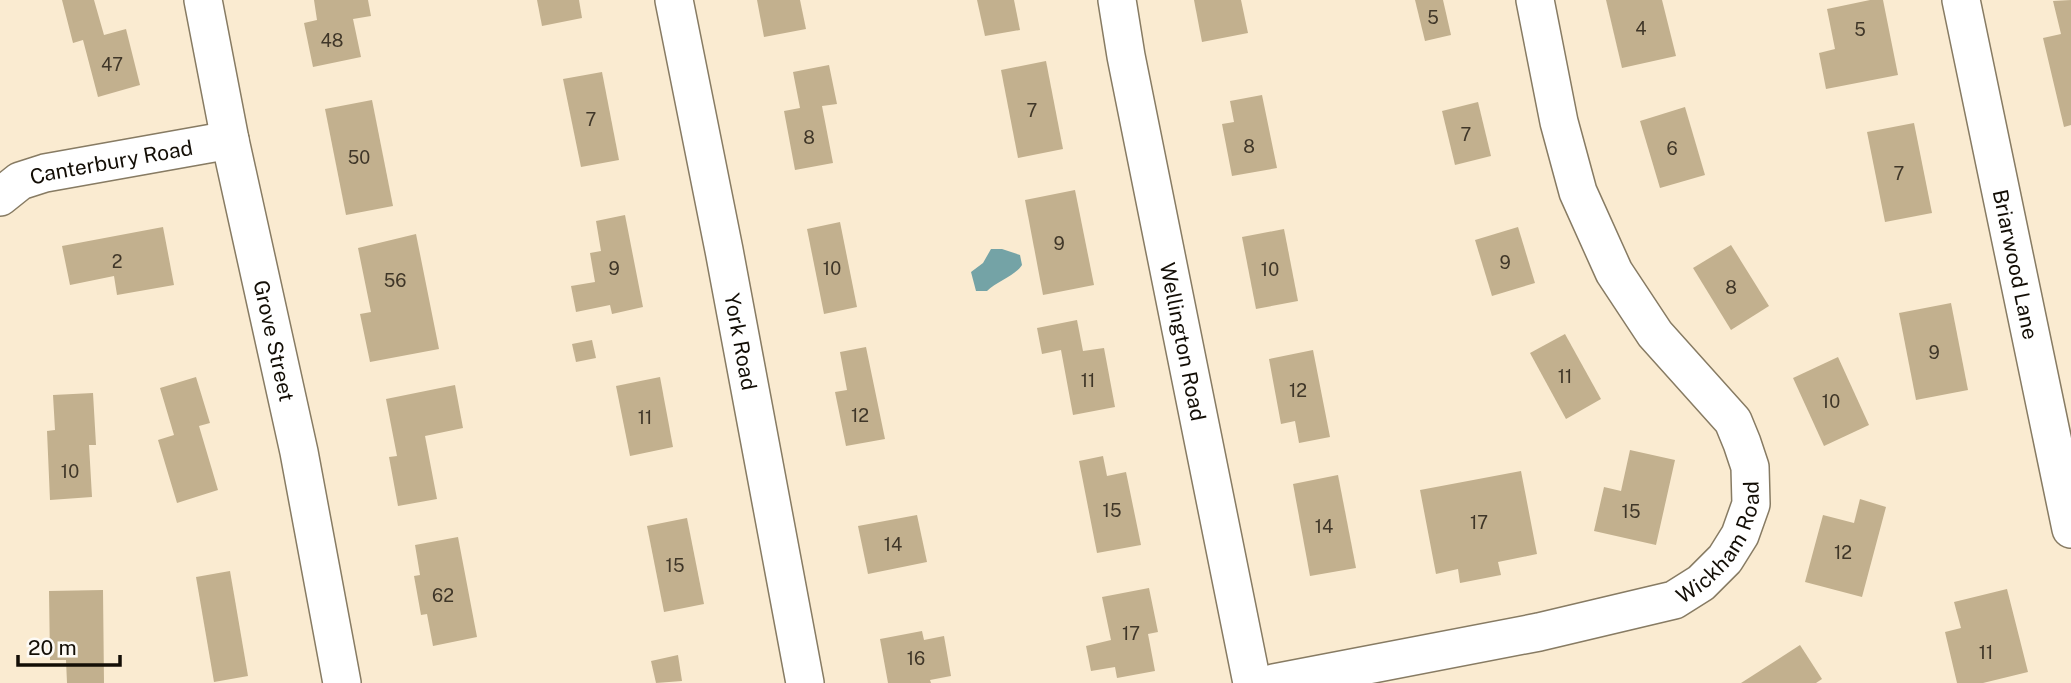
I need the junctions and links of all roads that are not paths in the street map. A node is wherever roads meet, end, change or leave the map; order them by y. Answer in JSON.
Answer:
{"nodes":[{"id":1,"x":204,"y":0,"type":"edge"},
{"id":2,"x":674,"y":0,"type":"edge"},
{"id":3,"x":1117,"y":0,"type":"edge"},
{"id":4,"x":1535,"y":0,"type":"edge"},
{"id":5,"x":1961,"y":0,"type":"edge"},
{"id":6,"x":230,"y":140,"type":"junction"},
{"id":7,"x":0,"y":197,"type":"edge"},
{"id":8,"x":2071,"y":530,"type":"edge"},
{"id":9,"x":342,"y":683,"type":"edge"},
{"id":10,"x":805,"y":683,"type":"edge"},
{"id":11,"x":1252,"y":683,"type":"edge"},
{"id":12,"x":1274,"y":683,"type":"edge"}],
"edges":[{"from":1,"to":6,"type":"street","name":"Grove Street"},
{"from":2,"to":10,"type":"street","name":"York Road"},
{"from":3,"to":11,"type":"street","name":"Wellington Road"},
{"from":4,"to":12,"type":"street","name":"Wickham Road"},
{"from":5,"to":8,"type":"street","name":"Briarwood Lane"},
{"from":6,"to":7,"type":"street","name":"Canterbury Road"},
{"from":6,"to":9,"type":"street","name":"Grove Street"}]}
